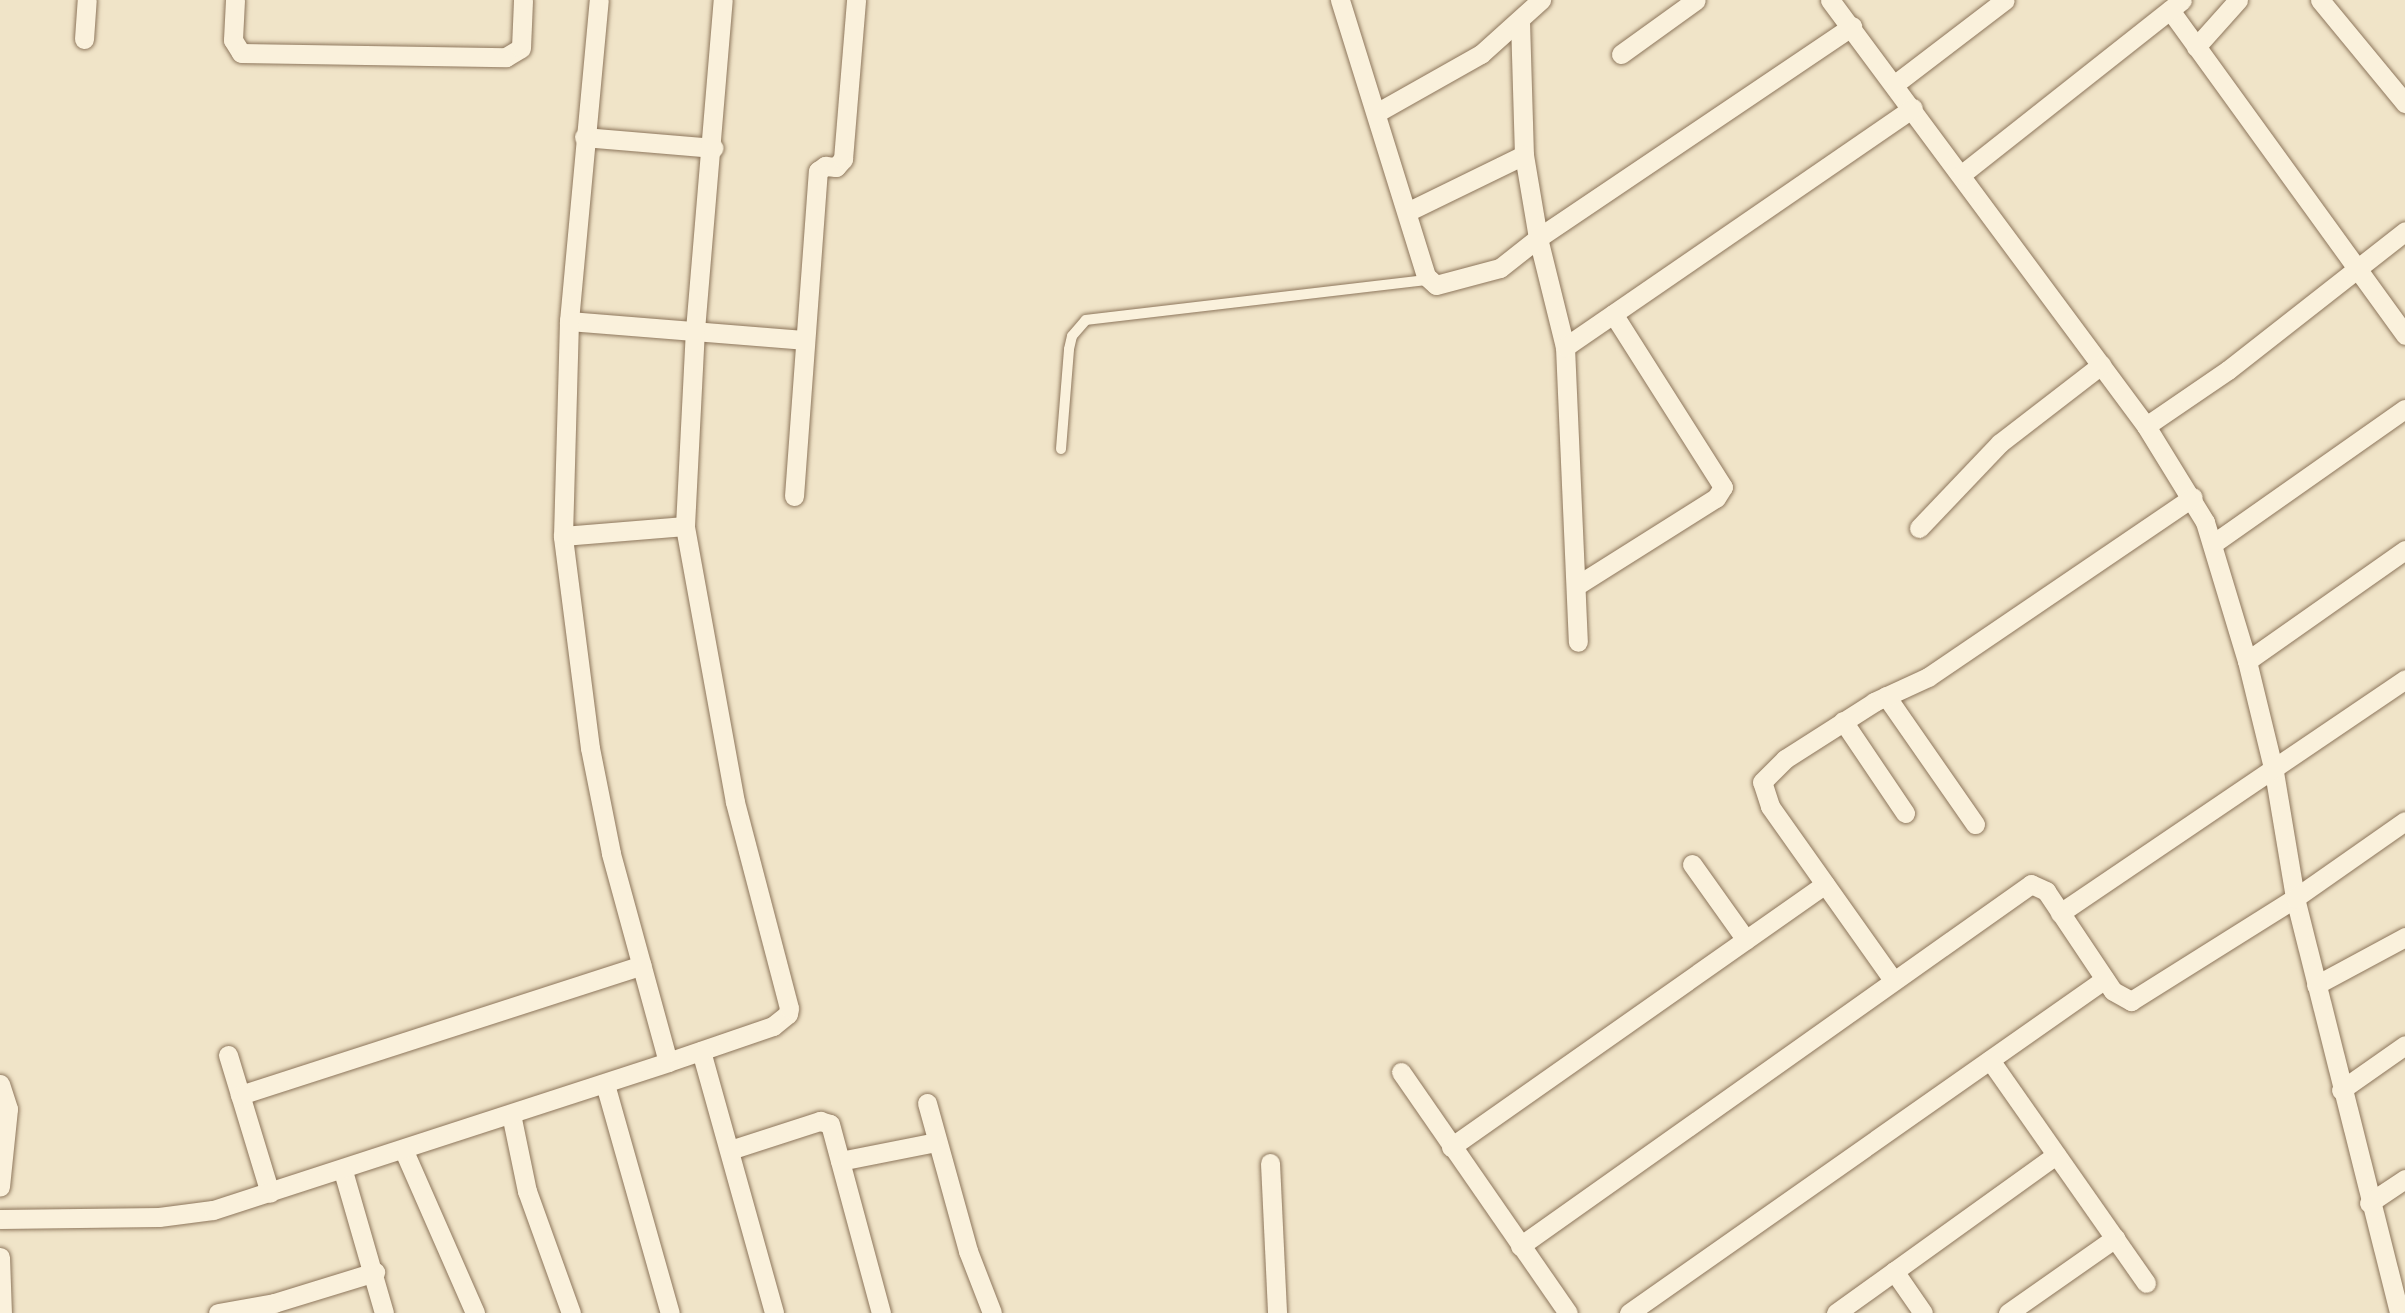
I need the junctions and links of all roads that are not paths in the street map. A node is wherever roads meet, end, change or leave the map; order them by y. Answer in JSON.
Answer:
{"nodes":[{"id":1,"x":87,"y":0,"type":"edge"},
{"id":2,"x":235,"y":0,"type":"edge"},
{"id":3,"x":523,"y":0,"type":"edge"},
{"id":4,"x":599,"y":0,"type":"edge"},
{"id":5,"x":723,"y":0,"type":"edge"},
{"id":6,"x":856,"y":0,"type":"edge"},
{"id":7,"x":1339,"y":0,"type":"edge"},
{"id":8,"x":1696,"y":0,"type":"edge"},
{"id":9,"x":1830,"y":0,"type":"edge"},
{"id":10,"x":2005,"y":0,"type":"edge"},
{"id":11,"x":2320,"y":0,"type":"edge"},
{"id":12,"x":2233,"y":2,"type":"edge"},
{"id":13,"x":2176,"y":5,"type":"edge"},
{"id":14,"x":1529,"y":8,"type":"edge"},
{"id":15,"x":1852,"y":26,"type":"junction"},
{"id":16,"x":84,"y":38,"type":"dead end"},
{"id":17,"x":2196,"y":47,"type":"junction"},
{"id":18,"x":1621,"y":54,"type":"dead end"},
{"id":19,"x":1895,"y":83,"type":"junction"},
{"id":20,"x":2405,"y":103,"type":"edge"},
{"id":21,"x":1913,"y":108,"type":"junction"},
{"id":22,"x":1378,"y":112,"type":"junction"},
{"id":23,"x":584,"y":137,"type":"junction"},
{"id":24,"x":714,"y":148,"type":"junction"},
{"id":25,"x":1524,"y":155,"type":"junction"},
{"id":26,"x":1962,"y":174,"type":"junction"},
{"id":27,"x":1409,"y":211,"type":"junction"},
{"id":28,"x":2405,"y":231,"type":"edge"},
{"id":29,"x":1538,"y":237,"type":"junction"},
{"id":30,"x":2357,"y":268,"type":"junction"},
{"id":31,"x":1428,"y":280,"type":"junction"},
{"id":32,"x":1614,"y":314,"type":"junction"},
{"id":33,"x":569,"y":321,"type":"junction"},
{"id":34,"x":695,"y":330,"type":"junction"},
{"id":35,"x":2405,"y":335,"type":"edge"},
{"id":36,"x":803,"y":340,"type":"junction"},
{"id":37,"x":1564,"y":347,"type":"junction"},
{"id":38,"x":2101,"y":365,"type":"junction"},
{"id":39,"x":2405,"y":409,"type":"edge"},
{"id":40,"x":2146,"y":426,"type":"junction"},
{"id":41,"x":1061,"y":449,"type":"dead end"},
{"id":42,"x":794,"y":496,"type":"dead end"},
{"id":43,"x":2193,"y":497,"type":"junction"},
{"id":44,"x":685,"y":527,"type":"junction"},
{"id":45,"x":1919,"y":528,"type":"dead end"},
{"id":46,"x":562,"y":536,"type":"junction"},
{"id":47,"x":2214,"y":543,"type":"junction"},
{"id":48,"x":2405,"y":550,"type":"edge"},
{"id":49,"x":1576,"y":586,"type":"junction"},
{"id":50,"x":1578,"y":642,"type":"dead end"},
{"id":51,"x":2247,"y":661,"type":"junction"},
{"id":52,"x":2405,"y":679,"type":"edge"},
{"id":53,"x":1886,"y":696,"type":"junction"},
{"id":54,"x":1843,"y":721,"type":"junction"},
{"id":55,"x":2274,"y":772,"type":"junction"},
{"id":56,"x":1905,"y":813,"type":"dead end"},
{"id":57,"x":2405,"y":821,"type":"edge"},
{"id":58,"x":1975,"y":824,"type":"dead end"},
{"id":59,"x":1692,"y":864,"type":"dead end"},
{"id":60,"x":1825,"y":884,"type":"junction"},
{"id":61,"x":2295,"y":898,"type":"junction"},
{"id":62,"x":2060,"y":913,"type":"junction"},
{"id":63,"x":2405,"y":937,"type":"edge"},
{"id":64,"x":1745,"y":940,"type":"junction"},
{"id":65,"x":642,"y":965,"type":"junction"},
{"id":66,"x":2105,"y":979,"type":"junction"},
{"id":67,"x":1893,"y":980,"type":"junction"},
{"id":68,"x":2316,"y":985,"type":"junction"},
{"id":69,"x":2405,"y":1045,"type":"edge"},
{"id":70,"x":701,"y":1051,"type":"junction"},
{"id":71,"x":228,"y":1055,"type":"dead end"},
{"id":72,"x":1990,"y":1060,"type":"junction"},
{"id":73,"x":668,"y":1062,"type":"junction"},
{"id":74,"x":1401,"y":1072,"type":"dead end"},
{"id":75,"x":0,"y":1084,"type":"edge"},
{"id":76,"x":605,"y":1084,"type":"junction"},
{"id":77,"x":2341,"y":1090,"type":"junction"},
{"id":78,"x":240,"y":1095,"type":"junction"},
{"id":79,"x":927,"y":1103,"type":"dead end"},
{"id":80,"x":510,"y":1114,"type":"junction"},
{"id":81,"x":936,"y":1142,"type":"junction"},
{"id":82,"x":1451,"y":1147,"type":"junction"},
{"id":83,"x":730,"y":1150,"type":"junction"},
{"id":84,"x":404,"y":1151,"type":"junction"},
{"id":85,"x":2056,"y":1155,"type":"junction"},
{"id":86,"x":840,"y":1161,"type":"junction"},
{"id":87,"x":1270,"y":1163,"type":"dead end"},
{"id":88,"x":343,"y":1171,"type":"junction"},
{"id":89,"x":2405,"y":1179,"type":"edge"},
{"id":90,"x":0,"y":1187,"type":"edge"},
{"id":91,"x":270,"y":1194,"type":"junction"},
{"id":92,"x":2369,"y":1203,"type":"junction"},
{"id":93,"x":0,"y":1219,"type":"edge"},
{"id":94,"x":2115,"y":1238,"type":"junction"},
{"id":95,"x":1520,"y":1246,"type":"junction"},
{"id":96,"x":0,"y":1256,"type":"edge"},
{"id":97,"x":1894,"y":1271,"type":"junction"},
{"id":98,"x":375,"y":1272,"type":"junction"},
{"id":99,"x":2146,"y":1283,"type":"dead end"},
{"id":100,"x":2,"y":1313,"type":"edge"},
{"id":101,"x":218,"y":1313,"type":"edge"},
{"id":102,"x":384,"y":1313,"type":"edge"},
{"id":103,"x":475,"y":1313,"type":"edge"},
{"id":104,"x":571,"y":1313,"type":"edge"},
{"id":105,"x":670,"y":1313,"type":"edge"},
{"id":106,"x":774,"y":1313,"type":"edge"},
{"id":107,"x":881,"y":1313,"type":"edge"},
{"id":108,"x":992,"y":1313,"type":"edge"},
{"id":109,"x":1277,"y":1313,"type":"edge"},
{"id":110,"x":1567,"y":1313,"type":"edge"},
{"id":111,"x":1629,"y":1313,"type":"edge"},
{"id":112,"x":1836,"y":1313,"type":"edge"},
{"id":113,"x":1923,"y":1313,"type":"edge"},
{"id":114,"x":2008,"y":1313,"type":"edge"},
{"id":115,"x":2399,"y":1313,"type":"edge"}],
"edges":[{"from":1,"to":16,"type":"street"},
{"from":2,"to":3,"type":"street"},
{"from":4,"to":23,"type":"street"},
{"from":5,"to":24,"type":"street"},
{"from":6,"to":36,"type":"street"},
{"from":7,"to":22,"type":"street"},
{"from":8,"to":18,"type":"street"},
{"from":9,"to":15,"type":"street"},
{"from":10,"to":19,"type":"street"},
{"from":11,"to":20,"type":"street"},
{"from":12,"to":17,"type":"street"},
{"from":13,"to":17,"type":"street"},
{"from":13,"to":26,"type":"street"},
{"from":14,"to":22,"type":"street"},
{"from":14,"to":25,"type":"street"},
{"from":15,"to":19,"type":"street"},
{"from":15,"to":29,"type":"street"},
{"from":17,"to":30,"type":"street"},
{"from":19,"to":21,"type":"street"},
{"from":21,"to":26,"type":"street"},
{"from":21,"to":32,"type":"street"},
{"from":22,"to":27,"type":"street"},
{"from":23,"to":24,"type":"street"},
{"from":23,"to":33,"type":"street"},
{"from":24,"to":34,"type":"street"},
{"from":25,"to":27,"type":"street"},
{"from":25,"to":29,"type":"street"},
{"from":26,"to":38,"type":"street"},
{"from":27,"to":31,"type":"street"},
{"from":28,"to":30,"type":"street"},
{"from":29,"to":31,"type":"street"},
{"from":29,"to":37,"type":"street"},
{"from":30,"to":35,"type":"street"},
{"from":30,"to":40,"type":"street"},
{"from":31,"to":41,"type":"lane"},
{"from":32,"to":37,"type":"street"},
{"from":32,"to":49,"type":"street"},
{"from":33,"to":34,"type":"street"},
{"from":33,"to":46,"type":"street"},
{"from":34,"to":36,"type":"street"},
{"from":34,"to":44,"type":"street"},
{"from":36,"to":42,"type":"street"},
{"from":37,"to":49,"type":"street"},
{"from":38,"to":40,"type":"street"},
{"from":38,"to":45,"type":"street"},
{"from":39,"to":47,"type":"street"},
{"from":40,"to":43,"type":"street"},
{"from":43,"to":47,"type":"street"},
{"from":43,"to":53,"type":"street"},
{"from":44,"to":46,"type":"street"},
{"from":44,"to":70,"type":"street"},
{"from":46,"to":65,"type":"street"},
{"from":47,"to":51,"type":"street"},
{"from":48,"to":51,"type":"street"},
{"from":49,"to":50,"type":"street"},
{"from":51,"to":55,"type":"street"},
{"from":52,"to":55,"type":"street"},
{"from":53,"to":54,"type":"street"},
{"from":53,"to":58,"type":"street"},
{"from":54,"to":56,"type":"street"},
{"from":54,"to":60,"type":"street"},
{"from":55,"to":61,"type":"street"},
{"from":55,"to":62,"type":"street"},
{"from":57,"to":61,"type":"street"},
{"from":59,"to":64,"type":"street"},
{"from":60,"to":64,"type":"street"},
{"from":60,"to":67,"type":"street"},
{"from":61,"to":66,"type":"street"},
{"from":61,"to":68,"type":"street"},
{"from":62,"to":66,"type":"street"},
{"from":62,"to":67,"type":"street"},
{"from":63,"to":68,"type":"street"},
{"from":64,"to":82,"type":"street"},
{"from":65,"to":73,"type":"street"},
{"from":65,"to":78,"type":"street"},
{"from":66,"to":72,"type":"street"},
{"from":67,"to":95,"type":"street"},
{"from":68,"to":77,"type":"street"},
{"from":69,"to":77,"type":"street"},
{"from":70,"to":73,"type":"street"},
{"from":70,"to":83,"type":"street"},
{"from":71,"to":78,"type":"street"},
{"from":72,"to":85,"type":"street"},
{"from":72,"to":111,"type":"street"},
{"from":73,"to":76,"type":"street"},
{"from":74,"to":82,"type":"street"},
{"from":75,"to":90,"type":"street"},
{"from":76,"to":80,"type":"street"},
{"from":76,"to":105,"type":"street"},
{"from":77,"to":92,"type":"street"},
{"from":78,"to":91,"type":"street"},
{"from":79,"to":81,"type":"street"},
{"from":80,"to":84,"type":"street"},
{"from":80,"to":104,"type":"street"},
{"from":81,"to":86,"type":"street"},
{"from":81,"to":108,"type":"street"},
{"from":82,"to":95,"type":"street"},
{"from":83,"to":86,"type":"street"},
{"from":83,"to":106,"type":"street"},
{"from":84,"to":88,"type":"street"},
{"from":84,"to":103,"type":"street"},
{"from":85,"to":94,"type":"street"},
{"from":85,"to":97,"type":"street"},
{"from":86,"to":107,"type":"street"},
{"from":87,"to":109,"type":"street"},
{"from":88,"to":91,"type":"street"},
{"from":88,"to":98,"type":"street"},
{"from":89,"to":92,"type":"street"},
{"from":91,"to":93,"type":"street"},
{"from":92,"to":115,"type":"street"},
{"from":94,"to":99,"type":"street"},
{"from":94,"to":114,"type":"street"},
{"from":95,"to":110,"type":"street"},
{"from":96,"to":100,"type":"street"},
{"from":97,"to":112,"type":"street"},
{"from":97,"to":113,"type":"street"},
{"from":98,"to":101,"type":"street"},
{"from":98,"to":102,"type":"street"}]}
